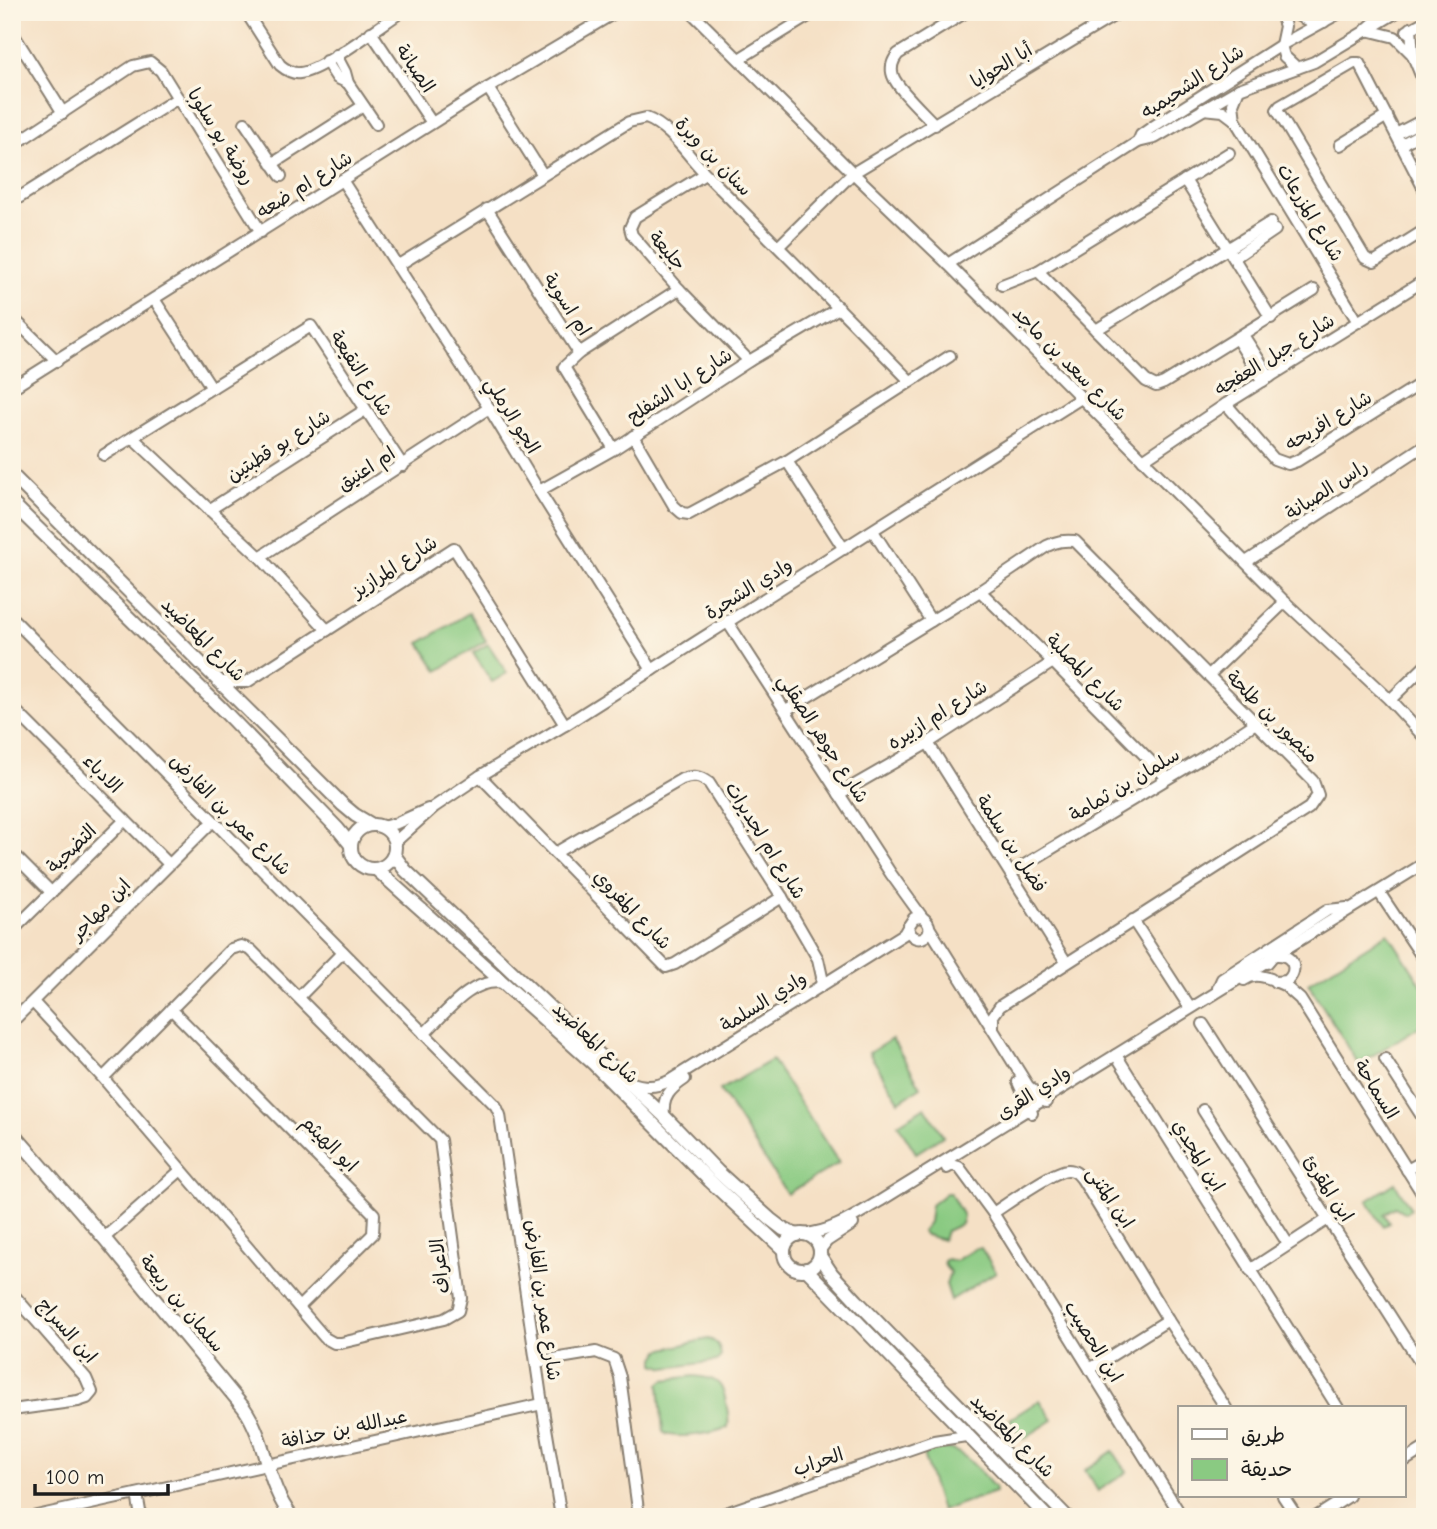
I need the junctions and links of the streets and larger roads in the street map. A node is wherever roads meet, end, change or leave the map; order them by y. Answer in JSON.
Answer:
{"nodes":[{"id":1,"x":246,"y":12,"type":"edge"},
{"id":2,"x":401,"y":12,"type":"edge"},
{"id":3,"x":616,"y":12,"type":"edge"},
{"id":4,"x":691,"y":12,"type":"edge"},
{"id":5,"x":815,"y":12,"type":"edge"},
{"id":6,"x":966,"y":12,"type":"edge"},
{"id":7,"x":1120,"y":12,"type":"edge"},
{"id":8,"x":1280,"y":12,"type":"edge"},
{"id":9,"x":1292,"y":12,"type":"edge"},
{"id":10,"x":1341,"y":12,"type":"edge"},
{"id":11,"x":1388,"y":12,"type":"edge"},
{"id":12,"x":1396,"y":12,"type":"edge"},
{"id":13,"x":1425,"y":20,"type":"edge"},
{"id":14,"x":1324,"y":22,"type":"junction"},
{"id":15,"x":1411,"y":28,"type":"junction"},
{"id":16,"x":1367,"y":30,"type":"junction"},
{"id":17,"x":12,"y":32,"type":"edge"},
{"id":18,"x":371,"y":32,"type":"junction"},
{"id":19,"x":1395,"y":37,"type":"junction"},
{"id":20,"x":1281,"y":45,"type":"junction"},
{"id":21,"x":1413,"y":56,"type":"junction"},
{"id":22,"x":331,"y":58,"type":"junction"},
{"id":23,"x":738,"y":59,"type":"junction"},
{"id":24,"x":1297,"y":68,"type":"junction"},
{"id":25,"x":1425,"y":85,"type":"edge"},
{"id":26,"x":488,"y":88,"type":"junction"},
{"id":27,"x":1239,"y":89,"type":"junction"},
{"id":28,"x":177,"y":99,"type":"junction"},
{"id":29,"x":363,"y":106,"type":"junction"},
{"id":30,"x":1202,"y":109,"type":"junction"},
{"id":31,"x":63,"y":113,"type":"junction"},
{"id":32,"x":1387,"y":116,"type":"junction"},
{"id":33,"x":1425,"y":119,"type":"edge"},
{"id":34,"x":1236,"y":120,"type":"junction"},
{"id":35,"x":245,"y":123,"type":"dead end"},
{"id":36,"x":432,"y":123,"type":"junction"},
{"id":37,"x":376,"y":124,"type":"dead end"},
{"id":38,"x":934,"y":125,"type":"junction"},
{"id":39,"x":1425,"y":131,"type":"edge"},
{"id":40,"x":1399,"y":139,"type":"junction"},
{"id":41,"x":1138,"y":142,"type":"junction"},
{"id":42,"x":1340,"y":145,"type":"dead end"},
{"id":43,"x":12,"y":146,"type":"edge"},
{"id":44,"x":1229,"y":153,"type":"dead end"},
{"id":45,"x":272,"y":164,"type":"junction"},
{"id":46,"x":853,"y":173,"type":"junction"},
{"id":47,"x":705,"y":174,"type":"junction"},
{"id":48,"x":543,"y":175,"type":"junction"},
{"id":49,"x":281,"y":176,"type":"dead end"},
{"id":50,"x":342,"y":180,"type":"junction"},
{"id":51,"x":1185,"y":180,"type":"junction"},
{"id":52,"x":1425,"y":191,"type":"edge"},
{"id":53,"x":12,"y":202,"type":"edge"},
{"id":54,"x":487,"y":209,"type":"junction"},
{"id":55,"x":1292,"y":214,"type":"junction"},
{"id":56,"x":1425,"y":230,"type":"edge"},
{"id":57,"x":261,"y":232,"type":"junction"},
{"id":58,"x":779,"y":246,"type":"junction"},
{"id":59,"x":1230,"y":253,"type":"junction"},
{"id":60,"x":948,"y":264,"type":"junction"},
{"id":61,"x":397,"y":266,"type":"junction"},
{"id":62,"x":1038,"y":271,"type":"junction"},
{"id":63,"x":1425,"y":279,"type":"edge"},
{"id":64,"x":1002,"y":285,"type":"dead end"},
{"id":65,"x":679,"y":289,"type":"junction"},
{"id":66,"x":1314,"y":290,"type":"dead end"},
{"id":67,"x":154,"y":299,"type":"junction"},
{"id":68,"x":839,"y":308,"type":"junction"},
{"id":69,"x":12,"y":317,"type":"edge"},
{"id":70,"x":1271,"y":318,"type":"junction"},
{"id":71,"x":1358,"y":322,"type":"junction"},
{"id":72,"x":1096,"y":330,"type":"junction"},
{"id":73,"x":1240,"y":337,"type":"junction"},
{"id":74,"x":579,"y":353,"type":"junction"},
{"id":75,"x":950,"y":356,"type":"dead end"},
{"id":76,"x":57,"y":361,"type":"junction"},
{"id":77,"x":749,"y":361,"type":"junction"},
{"id":78,"x":1267,"y":379,"type":"junction"},
{"id":79,"x":910,"y":381,"type":"junction"},
{"id":80,"x":1425,"y":381,"type":"edge"},
{"id":81,"x":212,"y":387,"type":"junction"},
{"id":82,"x":12,"y":388,"type":"edge"},
{"id":83,"x":1081,"y":398,"type":"junction"},
{"id":84,"x":1226,"y":404,"type":"junction"},
{"id":85,"x":489,"y":408,"type":"junction"},
{"id":86,"x":365,"y":411,"type":"junction"},
{"id":87,"x":633,"y":436,"type":"junction"},
{"id":88,"x":133,"y":438,"type":"junction"},
{"id":89,"x":1425,"y":445,"type":"edge"},
{"id":90,"x":614,"y":449,"type":"junction"},
{"id":91,"x":104,"y":455,"type":"dead end"},
{"id":92,"x":1143,"y":460,"type":"junction"},
{"id":93,"x":787,"y":461,"type":"junction"},
{"id":94,"x":403,"y":466,"type":"junction"},
{"id":95,"x":12,"y":475,"type":"edge"},
{"id":96,"x":539,"y":491,"type":"junction"},
{"id":97,"x":12,"y":503,"type":"edge"},
{"id":98,"x":209,"y":510,"type":"junction"},
{"id":99,"x":873,"y":531,"type":"junction"},
{"id":100,"x":844,"y":549,"type":"junction"},
{"id":101,"x":260,"y":557,"type":"junction"},
{"id":102,"x":1246,"y":562,"type":"junction"},
{"id":103,"x":1425,"y":572,"type":"edge"},
{"id":104,"x":1425,"y":586,"type":"edge"},
{"id":105,"x":980,"y":591,"type":"junction"},
{"id":106,"x":1284,"y":602,"type":"junction"},
{"id":107,"x":12,"y":618,"type":"edge"},
{"id":108,"x":727,"y":621,"type":"junction"},
{"id":109,"x":931,"y":621,"type":"junction"},
{"id":110,"x":327,"y":630,"type":"junction"},
{"id":111,"x":1053,"y":662,"type":"junction"},
{"id":112,"x":1425,"y":666,"type":"edge"},
{"id":113,"x":652,"y":670,"type":"junction"},
{"id":114,"x":1209,"y":675,"type":"junction"},
{"id":115,"x":220,"y":682,"type":"junction"},
{"id":116,"x":247,"y":682,"type":"junction"},
{"id":117,"x":1390,"y":700,"type":"junction"},
{"id":118,"x":243,"y":705,"type":"junction"},
{"id":119,"x":12,"y":707,"type":"edge"},
{"id":120,"x":786,"y":709,"type":"junction"},
{"id":121,"x":1254,"y":724,"type":"junction"},
{"id":122,"x":565,"y":725,"type":"junction"},
{"id":123,"x":1425,"y":737,"type":"edge"},
{"id":124,"x":928,"y":743,"type":"junction"},
{"id":125,"x":480,"y":776,"type":"junction"},
{"id":126,"x":1167,"y":778,"type":"junction"},
{"id":127,"x":839,"y":794,"type":"junction"},
{"id":128,"x":435,"y":807,"type":"junction"},
{"id":129,"x":125,"y":820,"type":"junction"},
{"id":130,"x":213,"y":821,"type":"junction"},
{"id":131,"x":377,"y":826,"type":"junction"},
{"id":132,"x":351,"y":845,"type":"junction"},
{"id":133,"x":394,"y":848,"type":"junction"},
{"id":134,"x":555,"y":852,"type":"junction"},
{"id":135,"x":12,"y":853,"type":"edge"},
{"id":136,"x":1425,"y":863,"type":"edge"},
{"id":137,"x":169,"y":864,"type":"junction"},
{"id":138,"x":376,"y":869,"type":"junction"},
{"id":139,"x":1011,"y":873,"type":"junction"},
{"id":140,"x":51,"y":892,"type":"junction"},
{"id":141,"x":1379,"y":892,"type":"junction"},
{"id":142,"x":782,"y":897,"type":"junction"},
{"id":143,"x":1353,"y":907,"type":"junction"},
{"id":144,"x":1133,"y":920,"type":"junction"},
{"id":145,"x":913,"y":922,"type":"junction"},
{"id":146,"x":930,"y":929,"type":"junction"},
{"id":147,"x":12,"y":931,"type":"edge"},
{"id":148,"x":1306,"y":936,"type":"junction"},
{"id":149,"x":918,"y":938,"type":"junction"},
{"id":150,"x":344,"y":952,"type":"junction"},
{"id":151,"x":1273,"y":958,"type":"junction"},
{"id":152,"x":478,"y":959,"type":"junction"},
{"id":153,"x":818,"y":959,"type":"junction"},
{"id":154,"x":1425,"y":961,"type":"edge"},
{"id":155,"x":1066,"y":962,"type":"junction"},
{"id":156,"x":1293,"y":967,"type":"junction"},
{"id":157,"x":842,"y":974,"type":"junction"},
{"id":158,"x":1274,"y":981,"type":"junction"},
{"id":159,"x":504,"y":983,"type":"junction"},
{"id":160,"x":476,"y":986,"type":"junction"},
{"id":161,"x":821,"y":986,"type":"junction"},
{"id":162,"x":1216,"y":991,"type":"junction"},
{"id":163,"x":299,"y":997,"type":"junction"},
{"id":164,"x":1300,"y":999,"type":"junction"},
{"id":165,"x":975,"y":1000,"type":"junction"},
{"id":166,"x":33,"y":1002,"type":"junction"},
{"id":167,"x":1000,"y":1006,"type":"junction"},
{"id":168,"x":1190,"y":1007,"type":"junction"},
{"id":169,"x":171,"y":1009,"type":"junction"},
{"id":170,"x":12,"y":1022,"type":"edge"},
{"id":171,"x":1203,"y":1024,"type":"dead end"},
{"id":172,"x":993,"y":1029,"type":"junction"},
{"id":173,"x":424,"y":1034,"type":"junction"},
{"id":174,"x":1117,"y":1057,"type":"junction"},
{"id":175,"x":1385,"y":1059,"type":"dead end"},
{"id":176,"x":103,"y":1077,"type":"junction"},
{"id":177,"x":629,"y":1082,"type":"junction"},
{"id":178,"x":1046,"y":1101,"type":"junction"},
{"id":179,"x":1203,"y":1110,"type":"dead end"},
{"id":180,"x":1030,"y":1111,"type":"junction"},
{"id":181,"x":664,"y":1116,"type":"junction"},
{"id":182,"x":1425,"y":1121,"type":"edge"},
{"id":183,"x":12,"y":1132,"type":"edge"},
{"id":184,"x":971,"y":1153,"type":"junction"},
{"id":185,"x":1425,"y":1160,"type":"edge"},
{"id":186,"x":947,"y":1168,"type":"junction"},
{"id":187,"x":181,"y":1170,"type":"junction"},
{"id":188,"x":1407,"y":1170,"type":"junction"},
{"id":189,"x":974,"y":1185,"type":"junction"},
{"id":190,"x":1425,"y":1198,"type":"edge"},
{"id":191,"x":993,"y":1213,"type":"junction"},
{"id":192,"x":1328,"y":1219,"type":"junction"},
{"id":193,"x":801,"y":1234,"type":"junction"},
{"id":194,"x":104,"y":1238,"type":"junction"},
{"id":195,"x":1288,"y":1244,"type":"junction"},
{"id":196,"x":784,"y":1250,"type":"junction"},
{"id":197,"x":820,"y":1253,"type":"junction"},
{"id":198,"x":806,"y":1269,"type":"junction"},
{"id":199,"x":1250,"y":1270,"type":"junction"},
{"id":200,"x":12,"y":1293,"type":"edge"},
{"id":201,"x":299,"y":1307,"type":"junction"},
{"id":202,"x":1168,"y":1320,"type":"junction"},
{"id":203,"x":536,"y":1363,"type":"junction"},
{"id":204,"x":1090,"y":1369,"type":"junction"},
{"id":205,"x":1425,"y":1370,"type":"edge"},
{"id":206,"x":542,"y":1404,"type":"junction"},
{"id":207,"x":1225,"y":1406,"type":"edge"},
{"id":208,"x":1337,"y":1406,"type":"edge"},
{"id":209,"x":12,"y":1410,"type":"edge"},
{"id":210,"x":946,"y":1414,"type":"junction"},
{"id":211,"x":966,"y":1436,"type":"junction"},
{"id":212,"x":934,"y":1441,"type":"junction"},
{"id":213,"x":1425,"y":1448,"type":"edge"},
{"id":214,"x":1406,"y":1460,"type":"edge"},
{"id":215,"x":267,"y":1463,"type":"junction"},
{"id":216,"x":137,"y":1494,"type":"junction"},
{"id":217,"x":1284,"y":1498,"type":"edge"},
{"id":218,"x":1346,"y":1498,"type":"edge"},
{"id":219,"x":560,"y":1515,"type":"edge"},
{"id":220,"x":32,"y":1517,"type":"edge"},
{"id":221,"x":141,"y":1517,"type":"edge"},
{"id":222,"x":292,"y":1517,"type":"edge"},
{"id":223,"x":548,"y":1517,"type":"edge"},
{"id":224,"x":639,"y":1517,"type":"edge"},
{"id":225,"x":714,"y":1517,"type":"edge"},
{"id":226,"x":1048,"y":1517,"type":"edge"},
{"id":227,"x":1067,"y":1517,"type":"edge"},
{"id":228,"x":1182,"y":1517,"type":"edge"},
{"id":229,"x":1297,"y":1517,"type":"edge"},
{"id":230,"x":1317,"y":1517,"type":"edge"}],
"edges":[{"from":1,"to":22,"type":"street","name":"الصبانة"},
{"from":2,"to":18,"type":"street","name":"الصبانة"},
{"from":3,"to":26,"type":"street","name":"شارع ام ضعه"},
{"from":4,"to":23,"type":"street","name":"شارع سعد بن ماجد"},
{"from":5,"to":23,"type":"street"},
{"from":6,"to":38,"type":"street"},
{"from":7,"to":38,"type":"street","name":"أبا الحوايا"},
{"from":8,"to":20,"type":"street"},
{"from":9,"to":14,"type":"street"},
{"from":10,"to":14,"type":"street","name":"شارع الشحيميه"},
{"from":11,"to":16,"type":"street"},
{"from":12,"to":16,"type":"street","name":"شارع الشحيميه"},
{"from":13,"to":15,"type":"street"},
{"from":14,"to":20,"type":"street","name":"شارع الشحيميه"},
{"from":15,"to":19,"type":"street"},
{"from":15,"to":21,"type":"street"},
{"from":16,"to":19,"type":"street"},
{"from":16,"to":24,"type":"street","name":"شارع الشحيميه"},
{"from":17,"to":31,"type":"street"},
{"from":18,"to":22,"type":"street","name":"الصبانة"},
{"from":18,"to":36,"type":"street","name":"الصبانة"},
{"from":19,"to":21,"type":"street"},
{"from":20,"to":24,"type":"street"},
{"from":20,"to":41,"type":"street","name":"شارع الشحيميه"},
{"from":21,"to":25,"type":"street"},
{"from":22,"to":29,"type":"street"},
{"from":23,"to":46,"type":"street","name":"شارع سعد بن ماجد"},
{"from":24,"to":27,"type":"street","name":"شارع الشحيميه"},
{"from":26,"to":36,"type":"street","name":"شارع ام ضعه"},
{"from":26,"to":48,"type":"street"},
{"from":27,"to":30,"type":"street","name":"شارع الشحيميه"},
{"from":27,"to":34,"type":"street"},
{"from":28,"to":31,"type":"street","name":"روضة بو سلوبا"},
{"from":28,"to":53,"type":"street"},
{"from":28,"to":57,"type":"street","name":"روضة بو سلوبا"},
{"from":29,"to":37,"type":"street"},
{"from":29,"to":45,"type":"street"},
{"from":30,"to":34,"type":"street"},
{"from":30,"to":41,"type":"street","name":"شارع الشحيميه"},
{"from":31,"to":43,"type":"street"},
{"from":32,"to":40,"type":"street"},
{"from":32,"to":42,"type":"street"},
{"from":32,"to":56,"type":"street"},
{"from":33,"to":40,"type":"street"},
{"from":34,"to":55,"type":"street","name":"شارع المزرعات"},
{"from":35,"to":45,"type":"street"},
{"from":36,"to":50,"type":"street","name":"شارع ام ضعه"},
{"from":38,"to":46,"type":"street","name":"أبا الحوايا"},
{"from":39,"to":40,"type":"street"},
{"from":40,"to":52,"type":"street"},
{"from":41,"to":60,"type":"street","name":"شارع الشحيميه"},
{"from":44,"to":51,"type":"street"},
{"from":45,"to":49,"type":"street"},
{"from":46,"to":58,"type":"street"},
{"from":46,"to":60,"type":"street","name":"شارع سعد بن ماجد"},
{"from":47,"to":48,"type":"street","name":"سنان بن وبرة"},
{"from":47,"to":58,"type":"street","name":"سنان بن وبرة"},
{"from":47,"to":65,"type":"street","name":"جليعة"},
{"from":48,"to":54,"type":"street","name":"سنان بن وبرة"},
{"from":50,"to":57,"type":"street","name":"شارع ام ضعه"},
{"from":50,"to":61,"type":"street","name":"الجو الرملي"},
{"from":51,"to":59,"type":"street"},
{"from":51,"to":62,"type":"street"},
{"from":54,"to":61,"type":"street","name":"سنان بن وبرة"},
{"from":54,"to":74,"type":"street","name":"ام اسوية"},
{"from":55,"to":59,"type":"street"},
{"from":55,"to":71,"type":"street","name":"شارع المزرعات"},
{"from":57,"to":67,"type":"street","name":"شارع ام ضعه"},
{"from":58,"to":68,"type":"street","name":"سنان بن وبرة"},
{"from":59,"to":70,"type":"street"},
{"from":59,"to":72,"type":"street"},
{"from":60,"to":83,"type":"street","name":"شارع سعد بن ماجد"},
{"from":61,"to":85,"type":"street","name":"الجو الرملي"},
{"from":62,"to":64,"type":"street"},
{"from":62,"to":72,"type":"street"},
{"from":63,"to":71,"type":"street","name":"شارع جبل العفجه"},
{"from":65,"to":74,"type":"street","name":"ام اسوية"},
{"from":65,"to":77,"type":"street","name":"جليعة"},
{"from":66,"to":70,"type":"street"},
{"from":67,"to":76,"type":"street","name":"شارع ام ضعه"},
{"from":67,"to":81,"type":"street"},
{"from":68,"to":77,"type":"street","name":"شارع ابا الشفلح"},
{"from":68,"to":79,"type":"street","name":"سنان بن وبرة"},
{"from":69,"to":76,"type":"street"},
{"from":70,"to":73,"type":"street"},
{"from":71,"to":78,"type":"street","name":"شارع جبل العفجه"},
{"from":72,"to":73,"type":"street"},
{"from":73,"to":78,"type":"street"},
{"from":74,"to":90,"type":"street"},
{"from":75,"to":79,"type":"street"},
{"from":76,"to":82,"type":"street","name":"شارع ام ضعه"},
{"from":77,"to":87,"type":"street","name":"شارع ابا الشفلح"},
{"from":78,"to":84,"type":"street","name":"شارع جبل العفجه"},
{"from":79,"to":93,"type":"street"},
{"from":80,"to":84,"type":"street","name":"شارع افريحه"},
{"from":81,"to":86,"type":"street","name":"شارع النقيعة"},
{"from":81,"to":88,"type":"street","name":"شارع النقيعة"},
{"from":83,"to":92,"type":"street","name":"شارع سعد بن ماجد"},
{"from":83,"to":99,"type":"street","name":"وادي الشجرة"},
{"from":84,"to":92,"type":"street","name":"شارع جبل العفجه"},
{"from":85,"to":94,"type":"street","name":"ام اعنيق"},
{"from":85,"to":96,"type":"street","name":"الجو الرملي"},
{"from":86,"to":94,"type":"street","name":"شارع النقيعة"},
{"from":86,"to":98,"type":"street","name":"شارع بو قطبتين"},
{"from":87,"to":90,"type":"street","name":"شارع ابا الشفلح"},
{"from":87,"to":93,"type":"street"},
{"from":88,"to":91,"type":"street","name":"شارع النقيعة"},
{"from":88,"to":98,"type":"street"},
{"from":89,"to":102,"type":"street","name":"راس الصبانة"},
{"from":90,"to":96,"type":"street","name":"شارع ابا الشفلح"},
{"from":92,"to":102,"type":"street","name":"شارع سعد بن ماجد"},
{"from":93,"to":100,"type":"street"},
{"from":94,"to":101,"type":"street","name":"ام اعنيق"},
{"from":95,"to":115,"type":"street","name":"شارع المعاضيد"},
{"from":96,"to":113,"type":"street","name":"الجو الرملي"},
{"from":97,"to":132,"type":"street","name":"شارع المعاضيد"},
{"from":98,"to":101,"type":"street"},
{"from":99,"to":100,"type":"street","name":"وادي الشجرة"},
{"from":99,"to":109,"type":"street"},
{"from":100,"to":108,"type":"street","name":"وادي الشجرة"},
{"from":101,"to":110,"type":"street"},
{"from":102,"to":106,"type":"street","name":"شارع سعد بن ماجد"},
{"from":103,"to":104,"type":"street"},
{"from":105,"to":109,"type":"street","name":"منصور بن طلحة"},
{"from":105,"to":111,"type":"street","name":"شارع المصلبة"},
{"from":105,"to":114,"type":"street","name":"منصور بن طلحة"},
{"from":106,"to":114,"type":"street"},
{"from":106,"to":117,"type":"street","name":"شارع سعد بن ماجد"},
{"from":107,"to":130,"type":"street","name":"شارع عمر بن الفارض"},
{"from":108,"to":113,"type":"street","name":"وادي الشجرة"},
{"from":108,"to":120,"type":"street","name":"شارع جوهر الصقلي"},
{"from":109,"to":120,"type":"street","name":"منصور بن طلحة"},
{"from":110,"to":116,"type":"street","name":"شارع المرازيز"},
{"from":110,"to":122,"type":"street","name":"شارع المرازيز"},
{"from":111,"to":124,"type":"street","name":"شارع ام ازبيره"},
{"from":111,"to":126,"type":"street","name":"شارع المصلبة"},
{"from":112,"to":117,"type":"street"},
{"from":113,"to":122,"type":"street","name":"وادي الشجرة"},
{"from":114,"to":121,"type":"street","name":"منصور بن طلحة"},
{"from":115,"to":116,"type":"street"},
{"from":115,"to":118,"type":"street","name":"شارع المعاضيد"},
{"from":116,"to":118,"type":"street"},
{"from":117,"to":123,"type":"street","name":"شارع سعد بن ماجد"},
{"from":118,"to":131,"type":"street","name":"شارع المعاضيد"},
{"from":119,"to":129,"type":"street","name":"الادباء"},
{"from":120,"to":127,"type":"street","name":"شارع جوهر الصقلي"},
{"from":121,"to":126,"type":"street","name":"سلمان بن ثمامة"},
{"from":121,"to":144,"type":"street","name":"منصور بن طلحة"},
{"from":122,"to":125,"type":"street","name":"وادي الشجرة"},
{"from":124,"to":127,"type":"street","name":"شارع ام ازبيره"},
{"from":124,"to":139,"type":"street","name":"فضل بن سلمة"},
{"from":125,"to":128,"type":"street","name":"وادي الشجرة"},
{"from":125,"to":134,"type":"street","name":"شارع المفروي"},
{"from":126,"to":139,"type":"street","name":"سلمان بن ثمامة"},
{"from":127,"to":145,"type":"street","name":"شارع جوهر الصقلي"},
{"from":128,"to":131,"type":"street","name":"وادي الشجرة"},
{"from":128,"to":133,"type":"street","name":"وادي الشجرة"},
{"from":129,"to":137,"type":"street","name":"الادباء"},
{"from":129,"to":140,"type":"street","name":"التضحية"},
{"from":130,"to":137,"type":"street","name":"ابن مهاجر"},
{"from":130,"to":150,"type":"street","name":"شارع عمر بن الفارض"},
{"from":131,"to":132,"type":"street"},
{"from":131,"to":133,"type":"street"},
{"from":132,"to":138,"type":"street"},
{"from":133,"to":138,"type":"street"},
{"from":133,"to":177,"type":"street","name":"شارع المعاضيد"},
{"from":134,"to":142,"type":"street","name":"شارع المفروي"},
{"from":134,"to":142,"type":"street","name":"شارع ام لجديرات"},
{"from":135,"to":140,"type":"street"},
{"from":136,"to":141,"type":"street","name":"وادي القرى"},
{"from":137,"to":166,"type":"street","name":"ابن مهاجر"},
{"from":138,"to":152,"type":"street","name":"شارع المعاضيد"},
{"from":139,"to":155,"type":"street","name":"فضل بن سلمة"},
{"from":140,"to":147,"type":"street","name":"التضحية"},
{"from":141,"to":143,"type":"street","name":"وادي القرى"},
{"from":141,"to":154,"type":"street"},
{"from":142,"to":153,"type":"street","name":"شارع ام لجديرات"},
{"from":143,"to":148,"type":"street","name":"وادي القرى"},
{"from":143,"to":162,"type":"street","name":"وادي القرى"},
{"from":144,"to":155,"type":"street","name":"منصور بن طلحة"},
{"from":144,"to":168,"type":"street"},
{"from":145,"to":146,"type":"street"},
{"from":145,"to":149,"type":"street"},
{"from":145,"to":157,"type":"street","name":"وادي السلمة"},
{"from":146,"to":149,"type":"street"},
{"from":146,"to":165,"type":"street"},
{"from":148,"to":151,"type":"street","name":"وادي القرى"},
{"from":148,"to":156,"type":"street"},
{"from":149,"to":180,"type":"street"},
{"from":149,"to":181,"type":"street","name":"وادي السلمة"},
{"from":150,"to":163,"type":"street"},
{"from":150,"to":173,"type":"street","name":"شارع عمر بن الفارض"},
{"from":151,"to":156,"type":"street"},
{"from":151,"to":158,"type":"street"},
{"from":151,"to":162,"type":"street","name":"وادي القرى"},
{"from":152,"to":159,"type":"street","name":"شارع المعاضيد"},
{"from":152,"to":160,"type":"street"},
{"from":153,"to":157,"type":"street"},
{"from":153,"to":161,"type":"street"},
{"from":155,"to":167,"type":"street","name":"منصور بن طلحة"},
{"from":156,"to":158,"type":"street"},
{"from":156,"to":164,"type":"street","name":"السماحة"},
{"from":157,"to":161,"type":"street","name":"وادي السلمة"},
{"from":158,"to":164,"type":"street","name":"السماحة"},
{"from":158,"to":174,"type":"street","name":"وادي القرى"},
{"from":159,"to":160,"type":"street"},
{"from":159,"to":196,"type":"street","name":"شارع المعاضيد"},
{"from":160,"to":173,"type":"street"},
{"from":161,"to":177,"type":"street","name":"وادي السلمة"},
{"from":162,"to":168,"type":"street","name":"وادي القرى"},
{"from":163,"to":169,"type":"street","name":"الاعراف"},
{"from":163,"to":201,"type":"street","name":"الاعراف"},
{"from":164,"to":188,"type":"street","name":"السماحة"},
{"from":165,"to":167,"type":"street"},
{"from":165,"to":172,"type":"street"},
{"from":166,"to":170,"type":"street","name":"ابن مهاجر"},
{"from":166,"to":176,"type":"street","name":"الاعراف"},
{"from":167,"to":172,"type":"street"},
{"from":168,"to":174,"type":"street","name":"وادي القرى"},
{"from":169,"to":176,"type":"street","name":"الاعراف"},
{"from":169,"to":201,"type":"street","name":"ابو الهيثم"},
{"from":171,"to":192,"type":"street","name":"ابن المقرئ"},
{"from":172,"to":178,"type":"street"},
{"from":173,"to":203,"type":"street","name":"شارع عمر بن الفارض"},
{"from":174,"to":178,"type":"street","name":"وادي القرى"},
{"from":174,"to":199,"type":"street","name":"ابن المجدي"},
{"from":175,"to":182,"type":"street"},
{"from":176,"to":187,"type":"street","name":"الاعراف"},
{"from":177,"to":181,"type":"street","name":"شارع المعاضيد"},
{"from":178,"to":180,"type":"street","name":"وادي القرى"},
{"from":179,"to":195,"type":"street"},
{"from":180,"to":184,"type":"street","name":"وادي القرى"},
{"from":180,"to":193,"type":"street","name":"وادي القرى"},
{"from":181,"to":193,"type":"street","name":"شارع المعاضيد"},
{"from":183,"to":194,"type":"street","name":"سلمان بن ربيعة"},
{"from":184,"to":186,"type":"street","name":"وادي القرى"},
{"from":184,"to":189,"type":"street","name":"ابن الحصيب"},
{"from":185,"to":188,"type":"street"},
{"from":186,"to":189,"type":"street","name":"ابن الحصيب"},
{"from":186,"to":197,"type":"street","name":"وادي القرى"},
{"from":187,"to":194,"type":"street"},
{"from":187,"to":201,"type":"street","name":"الاعراف"},
{"from":188,"to":190,"type":"street","name":"السماحة"},
{"from":189,"to":191,"type":"street","name":"ابن الحصيب"},
{"from":191,"to":202,"type":"street","name":"ابن المثنى"},
{"from":191,"to":204,"type":"street","name":"ابن الحصيب"},
{"from":192,"to":195,"type":"street"},
{"from":192,"to":205,"type":"street","name":"ابن المقرئ"},
{"from":193,"to":196,"type":"street"},
{"from":193,"to":197,"type":"street"},
{"from":194,"to":215,"type":"street","name":"سلمان بن ربيعة"},
{"from":195,"to":199,"type":"street"},
{"from":196,"to":198,"type":"street"},
{"from":197,"to":198,"type":"street"},
{"from":197,"to":227,"type":"street","name":"شارع المعاضيد"},
{"from":198,"to":210,"type":"street","name":"شارع المعاضيد"},
{"from":199,"to":208,"type":"street","name":"ابن المجدي"},
{"from":200,"to":209,"type":"street","name":"ابن السراج"},
{"from":202,"to":204,"type":"street"},
{"from":202,"to":207,"type":"street","name":"ابن المثنى"},
{"from":203,"to":206,"type":"street","name":"شارع عمر بن الفارض"},
{"from":203,"to":224,"type":"street"},
{"from":204,"to":228,"type":"street","name":"ابن الحصيب"},
{"from":206,"to":215,"type":"street","name":"عبدالله بن حذافة"},
{"from":206,"to":219,"type":"street","name":"شارع عمر بن الفارض"},
{"from":210,"to":211,"type":"street","name":"شارع المعاضيد"},
{"from":210,"to":212,"type":"street"},
{"from":211,"to":212,"type":"street","name":"الحراب"},
{"from":211,"to":226,"type":"street","name":"شارع المعاضيد"},
{"from":212,"to":225,"type":"street","name":"الحراب"},
{"from":213,"to":214,"type":"street"},
{"from":215,"to":216,"type":"street","name":"عبدالله بن حذافة"},
{"from":215,"to":222,"type":"street","name":"سلمان بن ربيعة"},
{"from":216,"to":220,"type":"street","name":"عبدالله بن حذافة"},
{"from":216,"to":221,"type":"street"},
{"from":217,"to":229,"type":"street"},
{"from":218,"to":230,"type":"street"},
{"from":219,"to":223,"type":"street"}]}
